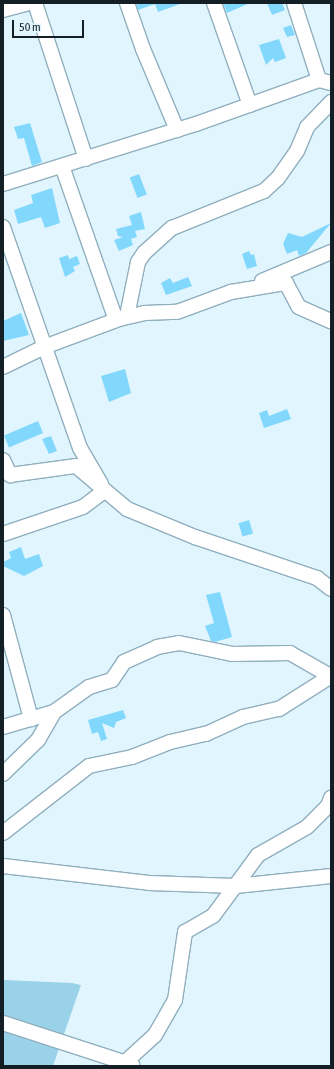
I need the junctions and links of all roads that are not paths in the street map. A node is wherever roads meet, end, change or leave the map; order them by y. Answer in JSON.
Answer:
{"nodes":[{"id":1,"x":29,"y":3,"type":"edge"},
{"id":2,"x":34,"y":3,"type":"edge"},
{"id":3,"x":127,"y":3,"type":"edge"},
{"id":4,"x":214,"y":3,"type":"edge"},
{"id":5,"x":294,"y":3,"type":"edge"},
{"id":6,"x":3,"y":10,"type":"edge"},
{"id":7,"x":325,"y":81,"type":"edge"},
{"id":8,"x":331,"y":102,"type":"edge"},
{"id":9,"x":250,"y":105,"type":"junction"},
{"id":10,"x":177,"y":130,"type":"junction"},
{"id":11,"x":86,"y":159,"type":"junction"},
{"id":12,"x":62,"y":166,"type":"junction"},
{"id":13,"x":3,"y":184,"type":"edge"},
{"id":14,"x":3,"y":227,"type":"edge"},
{"id":15,"x":331,"y":252,"type":"edge"},
{"id":16,"x":231,"y":292,"type":"junction"},
{"id":17,"x":121,"y":318,"type":"junction"},
{"id":18,"x":331,"y":321,"type":"edge"},
{"id":19,"x":44,"y":345,"type":"junction"},
{"id":20,"x":3,"y":358,"type":"edge"},
{"id":21,"x":3,"y":367,"type":"edge"},
{"id":22,"x":3,"y":460,"type":"edge"},
{"id":23,"x":104,"y":491,"type":"junction"},
{"id":24,"x":3,"y":534,"type":"edge"},
{"id":25,"x":331,"y":589,"type":"edge"},
{"id":26,"x":3,"y":614,"type":"edge"},
{"id":27,"x":331,"y":676,"type":"edge"},
{"id":28,"x":54,"y":712,"type":"junction"},
{"id":29,"x":31,"y":719,"type":"junction"},
{"id":30,"x":3,"y":727,"type":"edge"},
{"id":31,"x":3,"y":774,"type":"edge"},
{"id":32,"x":331,"y":798,"type":"edge"},
{"id":33,"x":3,"y":833,"type":"edge"},
{"id":34,"x":3,"y":866,"type":"edge"},
{"id":35,"x":331,"y":876,"type":"edge"},
{"id":36,"x":236,"y":886,"type":"junction"},
{"id":37,"x":3,"y":1023,"type":"edge"},
{"id":38,"x":126,"y":1065,"type":"edge"}],
"edges":[{"from":1,"to":6,"type":"street"},
{"from":2,"to":11,"type":"street"},
{"from":3,"to":10,"type":"street"},
{"from":4,"to":9,"type":"street"},
{"from":5,"to":7,"type":"street"},
{"from":7,"to":9,"type":"street"},
{"from":8,"to":17,"type":"street"},
{"from":9,"to":10,"type":"street"},
{"from":10,"to":11,"type":"street"},
{"from":11,"to":12,"type":"street"},
{"from":12,"to":13,"type":"street"},
{"from":12,"to":17,"type":"street"},
{"from":14,"to":19,"type":"street"},
{"from":15,"to":16,"type":"street"},
{"from":16,"to":17,"type":"street"},
{"from":16,"to":18,"type":"street"},
{"from":17,"to":19,"type":"street"},
{"from":19,"to":20,"type":"street"},
{"from":19,"to":21,"type":"street"},
{"from":19,"to":23,"type":"street"},
{"from":22,"to":23,"type":"street"},
{"from":23,"to":24,"type":"street"},
{"from":23,"to":25,"type":"street"},
{"from":26,"to":29,"type":"street"},
{"from":27,"to":28,"type":"street"},
{"from":27,"to":33,"type":"street"},
{"from":28,"to":29,"type":"street"},
{"from":28,"to":31,"type":"street"},
{"from":29,"to":30,"type":"street"},
{"from":32,"to":36,"type":"street"},
{"from":34,"to":36,"type":"street"},
{"from":35,"to":36,"type":"street"},
{"from":36,"to":38,"type":"street"},
{"from":37,"to":38,"type":"street"}]}
